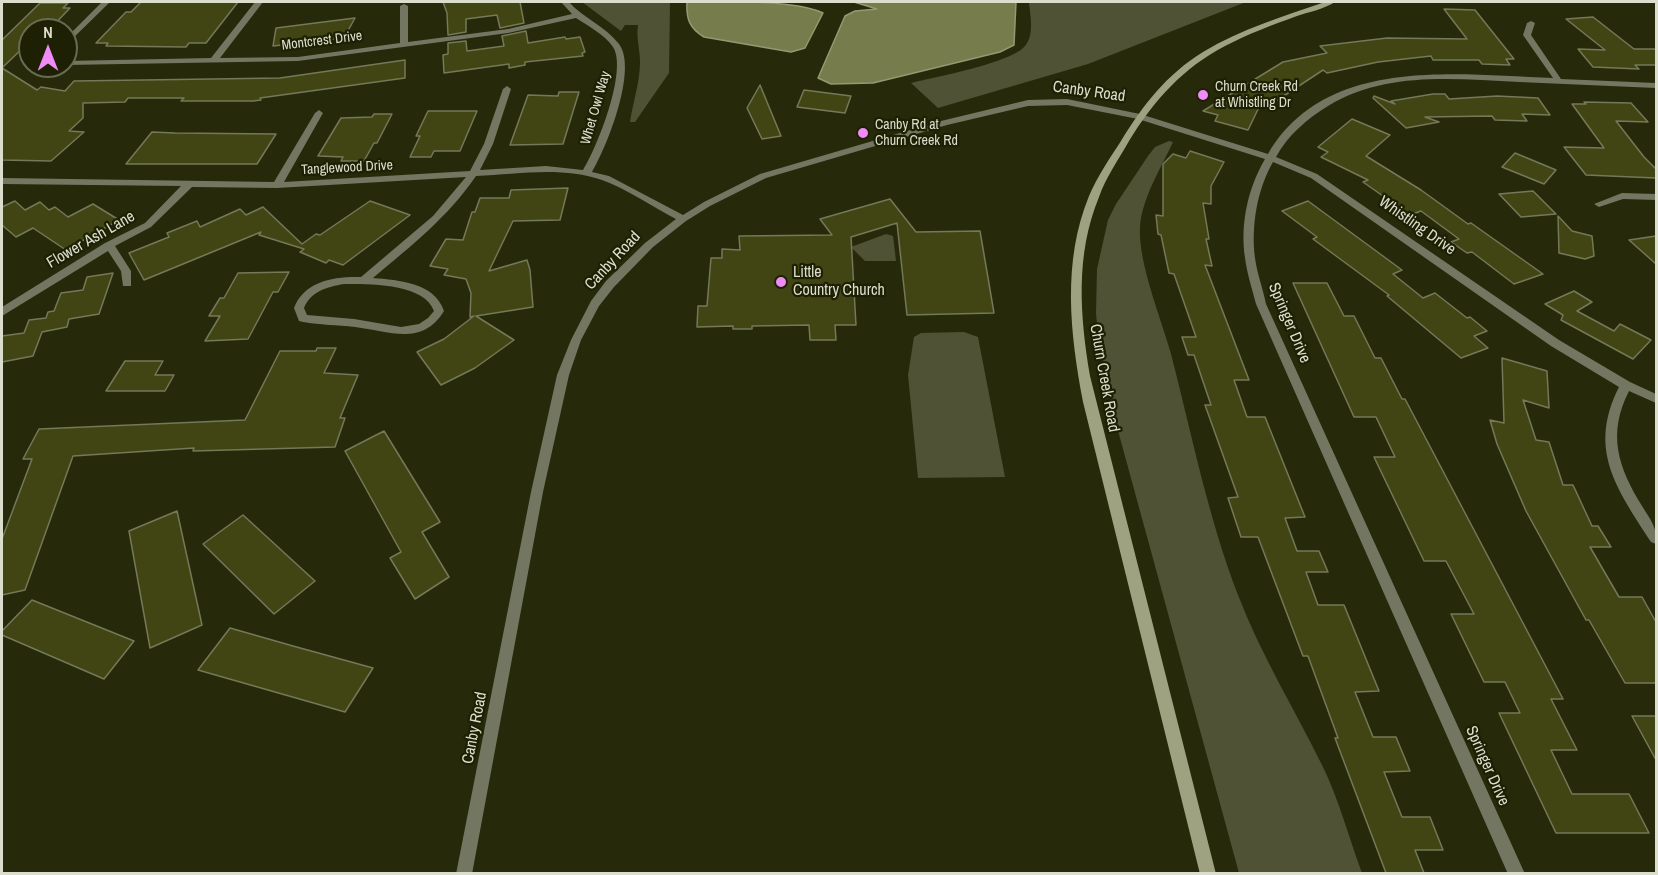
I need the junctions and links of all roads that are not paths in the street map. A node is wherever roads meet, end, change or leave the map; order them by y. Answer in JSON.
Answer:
{"nodes":[{"id":1,"x":106,"y":2,"type":"edge"},
{"id":2,"x":259,"y":2,"type":"edge"},
{"id":3,"x":565,"y":2,"type":"edge"},
{"id":4,"x":1331,"y":2,"type":"edge"},
{"id":5,"x":404,"y":6,"type":"dead end"},
{"id":6,"x":578,"y":15,"type":"junction"},
{"id":7,"x":1532,"y":23,"type":"dead end"},
{"id":8,"x":78,"y":31,"type":"edge"},
{"id":9,"x":404,"y":44,"type":"junction"},
{"id":10,"x":213,"y":61,"type":"junction"},
{"id":11,"x":78,"y":63,"type":"edge"},
{"id":12,"x":1558,"y":80,"type":"junction"},
{"id":13,"x":1656,"y":86,"type":"edge"},
{"id":14,"x":507,"y":89,"type":"dead end"},
{"id":15,"x":319,"y":113,"type":"dead end"},
{"id":16,"x":1140,"y":117,"type":"junction"},
{"id":17,"x":1269,"y":157,"type":"junction"},
{"id":18,"x":586,"y":172,"type":"junction"},
{"id":19,"x":473,"y":174,"type":"junction"},
{"id":20,"x":2,"y":180,"type":"edge"},
{"id":21,"x":188,"y":185,"type":"junction"},
{"id":22,"x":277,"y":185,"type":"junction"},
{"id":23,"x":1656,"y":197,"type":"edge"},
{"id":24,"x":1599,"y":204,"type":"dead end"},
{"id":25,"x":683,"y":219,"type":"junction"},
{"id":26,"x":109,"y":245,"type":"junction"},
{"id":27,"x":364,"y":280,"type":"junction"},
{"id":28,"x":127,"y":283,"type":"dead end"},
{"id":29,"x":2,"y":312,"type":"edge"},
{"id":30,"x":1626,"y":385,"type":"junction"},
{"id":31,"x":1656,"y":399,"type":"edge"},
{"id":32,"x":1656,"y":538,"type":"edge"},
{"id":33,"x":464,"y":873,"type":"edge"},
{"id":34,"x":1208,"y":873,"type":"edge"},
{"id":35,"x":1517,"y":873,"type":"edge"}],
"edges":[{"from":1,"to":8,"type":"street"},
{"from":2,"to":10,"type":"street"},
{"from":3,"to":6,"type":"street","name":"Whet Owl Way"},
{"from":4,"to":16,"type":"main road","name":"Churn Creek Road"},
{"from":5,"to":9,"type":"street"},
{"from":6,"to":9,"type":"street","name":"Montcrest Drive"},
{"from":6,"to":18,"type":"street","name":"Whet Owl Way"},
{"from":7,"to":12,"type":"street"},
{"from":9,"to":10,"type":"street","name":"Montcrest Drive"},
{"from":10,"to":11,"type":"street","name":"Montcrest Drive"},
{"from":12,"to":13,"type":"street","name":"Springer Drive"},
{"from":12,"to":17,"type":"street","name":"Springer Drive"},
{"from":14,"to":19,"type":"street"},
{"from":15,"to":22,"type":"street"},
{"from":16,"to":17,"type":"street","name":"Whistling Drive"},
{"from":16,"to":25,"type":"street","name":"Canby Road"},
{"from":16,"to":34,"type":"main road","name":"Churn Creek Road"},
{"from":17,"to":30,"type":"street","name":"Whistling Drive"},
{"from":17,"to":35,"type":"street","name":"Springer Drive"},
{"from":18,"to":19,"type":"street","name":"Tanglewood Drive"},
{"from":18,"to":25,"type":"street","name":"Tanglewood Drive"},
{"from":19,"to":22,"type":"street","name":"Tanglewood Drive"},
{"from":19,"to":27,"type":"street"},
{"from":20,"to":21,"type":"street","name":"Tanglewood Drive"},
{"from":21,"to":22,"type":"street","name":"Tanglewood Drive"},
{"from":21,"to":26,"type":"street","name":"Flower Ash Lane"},
{"from":23,"to":24,"type":"street"},
{"from":25,"to":33,"type":"street","name":"Canby Road"},
{"from":26,"to":28,"type":"street"},
{"from":26,"to":29,"type":"street","name":"Flower Ash Lane"},
{"from":27,"to":27,"type":"street"},
{"from":30,"to":31,"type":"street","name":"Whistling Drive"},
{"from":30,"to":32,"type":"street"}]}
